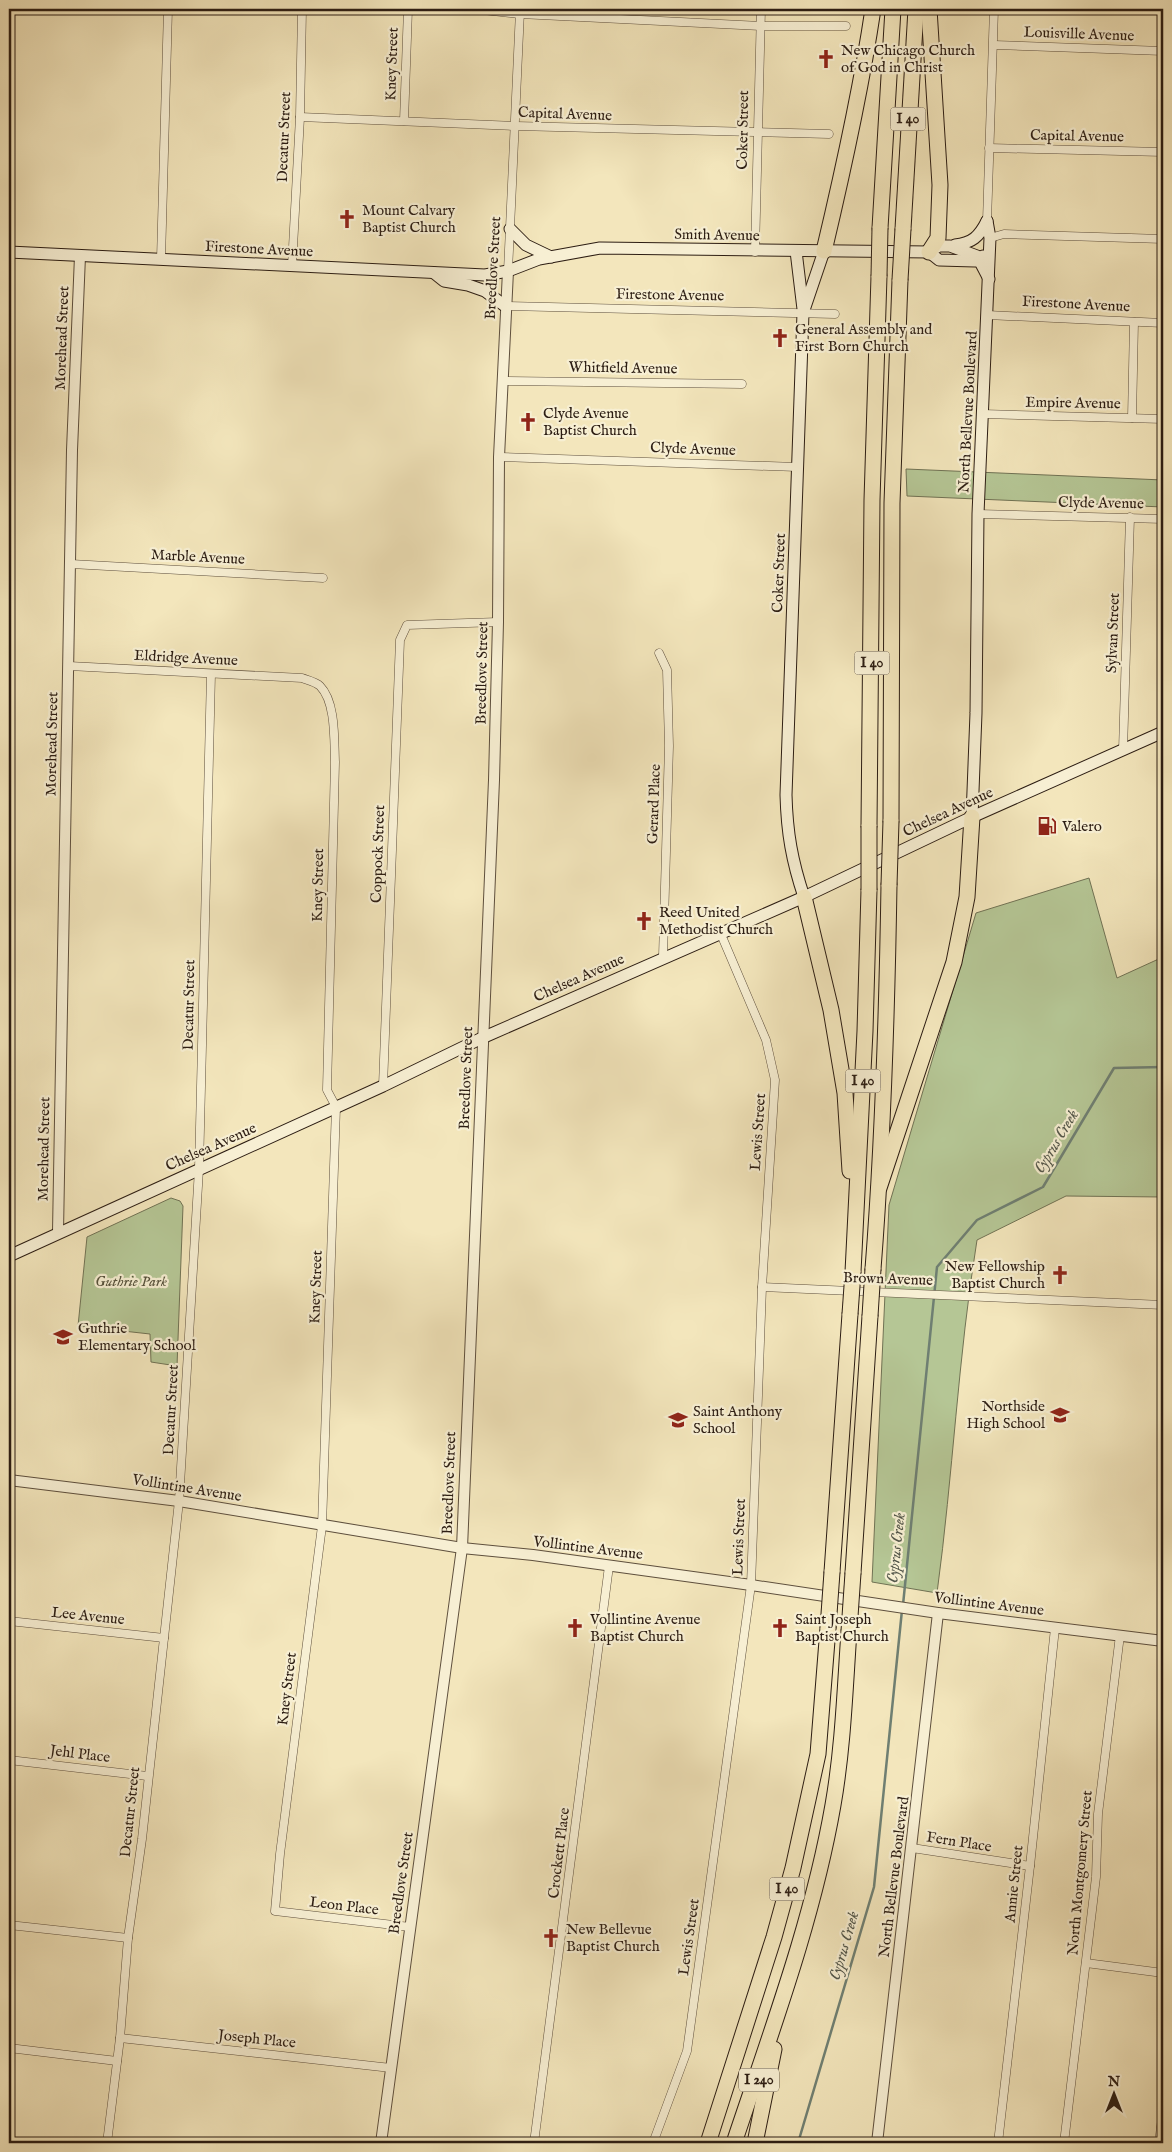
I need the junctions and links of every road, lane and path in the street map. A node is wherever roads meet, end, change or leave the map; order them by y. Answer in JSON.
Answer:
{"nodes":[{"id":1,"x":168,"y":9,"type":"edge"},
{"id":2,"x":302,"y":9,"type":"edge"},
{"id":3,"x":408,"y":9,"type":"edge"},
{"id":4,"x":474,"y":9,"type":"edge"},
{"id":5,"x":761,"y":9,"type":"edge"},
{"id":6,"x":872,"y":9,"type":"edge"},
{"id":7,"x":893,"y":9,"type":"edge"},
{"id":8,"x":916,"y":9,"type":"edge"},
{"id":9,"x":928,"y":9,"type":"edge"},
{"id":10,"x":994,"y":9,"type":"edge"},
{"id":11,"x":520,"y":11,"type":"edge"},
{"id":12,"x":761,"y":26,"type":"junction"},
{"id":13,"x":846,"y":26,"type":"dead end"},
{"id":14,"x":994,"y":45,"type":"junction"},
{"id":15,"x":1163,"y":51,"type":"edge"},
{"id":16,"x":300,"y":117,"type":"junction"},
{"id":17,"x":404,"y":120,"type":"junction"},
{"id":18,"x":516,"y":126,"type":"junction"},
{"id":19,"x":758,"y":133,"type":"junction"},
{"id":20,"x":829,"y":134,"type":"dead end"},
{"id":21,"x":989,"y":148,"type":"junction"},
{"id":22,"x":1163,"y":152,"type":"edge"},
{"id":23,"x":986,"y":222,"type":"junction"},
{"id":24,"x":510,"y":229,"type":"junction"},
{"id":25,"x":1163,"y":239,"type":"edge"},
{"id":26,"x":990,"y":242,"type":"junction"},
{"id":27,"x":950,"y":246,"type":"junction"},
{"id":28,"x":796,"y":251,"type":"junction"},
{"id":29,"x":824,"y":251,"type":"junction"},
{"id":30,"x":9,"y":252,"type":"edge"},
{"id":31,"x":755,"y":252,"type":"junction"},
{"id":32,"x":929,"y":252,"type":"junction"},
{"id":33,"x":80,"y":256,"type":"junction"},
{"id":34,"x":551,"y":257,"type":"junction"},
{"id":35,"x":161,"y":259,"type":"junction"},
{"id":36,"x":980,"y":259,"type":"junction"},
{"id":37,"x":292,"y":266,"type":"junction"},
{"id":38,"x":508,"y":271,"type":"junction"},
{"id":39,"x":434,"y":273,"type":"junction"},
{"id":40,"x":989,"y":278,"type":"junction"},
{"id":41,"x":505,"y":306,"type":"junction"},
{"id":42,"x":803,"y":313,"type":"junction"},
{"id":43,"x":835,"y":314,"type":"dead end"},
{"id":44,"x":988,"y":315,"type":"junction"},
{"id":45,"x":1134,"y":322,"type":"junction"},
{"id":46,"x":1163,"y":323,"type":"edge"},
{"id":47,"x":504,"y":380,"type":"junction"},
{"id":48,"x":742,"y":384,"type":"dead end"},
{"id":49,"x":983,"y":414,"type":"junction"},
{"id":50,"x":1132,"y":418,"type":"junction"},
{"id":51,"x":1163,"y":419,"type":"edge"},
{"id":52,"x":499,"y":457,"type":"junction"},
{"id":53,"x":797,"y":467,"type":"junction"},
{"id":54,"x":978,"y":514,"type":"junction"},
{"id":55,"x":1130,"y":517,"type":"junction"},
{"id":56,"x":1163,"y":519,"type":"edge"},
{"id":57,"x":71,"y":564,"type":"junction"},
{"id":58,"x":323,"y":578,"type":"dead end"},
{"id":59,"x":498,"y":622,"type":"junction"},
{"id":60,"x":659,"y":653,"type":"dead end"},
{"id":61,"x":69,"y":666,"type":"junction"},
{"id":62,"x":211,"y":674,"type":"junction"},
{"id":63,"x":302,"y":678,"type":"joint"},
{"id":64,"x":1163,"y":732,"type":"edge"},
{"id":65,"x":1123,"y":750,"type":"junction"},
{"id":66,"x":972,"y":817,"type":"junction"},
{"id":67,"x":804,"y":897,"type":"junction"},
{"id":68,"x":720,"y":932,"type":"junction"},
{"id":69,"x":663,"y":957,"type":"junction"},
{"id":70,"x":482,"y":1038,"type":"junction"},
{"id":71,"x":383,"y":1086,"type":"junction"},
{"id":72,"x":336,"y":1107,"type":"junction"},
{"id":73,"x":199,"y":1169,"type":"junction"},
{"id":74,"x":879,"y":1188,"type":"junction"},
{"id":75,"x":58,"y":1232,"type":"junction"},
{"id":76,"x":855,"y":1244,"type":"junction"},
{"id":77,"x":9,"y":1256,"type":"edge"},
{"id":78,"x":762,"y":1287,"type":"junction"},
{"id":79,"x":1163,"y":1305,"type":"edge"},
{"id":80,"x":9,"y":1480,"type":"edge"},
{"id":81,"x":179,"y":1501,"type":"junction"},
{"id":82,"x":322,"y":1526,"type":"junction"},
{"id":83,"x":462,"y":1548,"type":"junction"},
{"id":84,"x":609,"y":1566,"type":"junction"},
{"id":85,"x":751,"y":1585,"type":"junction"},
{"id":86,"x":938,"y":1613,"type":"junction"},
{"id":87,"x":9,"y":1621,"type":"edge"},
{"id":88,"x":1055,"y":1628,"type":"junction"},
{"id":89,"x":1120,"y":1635,"type":"junction"},
{"id":90,"x":164,"y":1638,"type":"junction"},
{"id":91,"x":1163,"y":1641,"type":"edge"},
{"id":92,"x":9,"y":1760,"type":"edge"},
{"id":93,"x":148,"y":1776,"type":"junction"},
{"id":94,"x":912,"y":1848,"type":"junction"},
{"id":95,"x":1030,"y":1866,"type":"junction"},
{"id":96,"x":275,"y":1911,"type":"joint"},
{"id":97,"x":9,"y":1925,"type":"edge"},
{"id":98,"x":410,"y":1927,"type":"junction"},
{"id":99,"x":128,"y":1938,"type":"junction"},
{"id":100,"x":1086,"y":1963,"type":"junction"},
{"id":101,"x":1163,"y":1973,"type":"edge"},
{"id":102,"x":786,"y":1987,"type":"junction"},
{"id":103,"x":776,"y":2016,"type":"junction"},
{"id":104,"x":120,"y":2038,"type":"junction"},
{"id":105,"x":9,"y":2048,"type":"edge"},
{"id":106,"x":117,"y":2061,"type":"junction"},
{"id":107,"x":392,"y":2068,"type":"junction"},
{"id":108,"x":1163,"y":2110,"type":"edge"},
{"id":109,"x":107,"y":2143,"type":"edge"},
{"id":110,"x":381,"y":2143,"type":"edge"},
{"id":111,"x":534,"y":2143,"type":"edge"},
{"id":112,"x":653,"y":2143,"type":"edge"},
{"id":113,"x":708,"y":2143,"type":"edge"},
{"id":114,"x":734,"y":2143,"type":"edge"},
{"id":115,"x":742,"y":2143,"type":"edge"},
{"id":116,"x":755,"y":2143,"type":"edge"},
{"id":117,"x":877,"y":2143,"type":"edge"},
{"id":118,"x":998,"y":2143,"type":"edge"},
{"id":119,"x":1064,"y":2143,"type":"edge"},
{"id":120,"x":1159,"y":2143,"type":"edge"}],
"edges":[{"from":1,"to":35,"type":"street"},
{"from":2,"to":16,"type":"street","name":"Decatur Street"},
{"from":3,"to":17,"type":"street","name":"Kney Street"},
{"from":4,"to":11,"type":"street"},
{"from":5,"to":12,"type":"street","name":"Coker Street"},
{"from":6,"to":29,"type":"highway"},
{"from":7,"to":76,"type":"highway","number":"I 40","bridge":true},
{"from":8,"to":74,"type":"highway","number":"I 40","bridge":true},
{"from":9,"to":32,"type":"highway"},
{"from":10,"to":14,"type":"street","name":"North Bellevue Boulevard"},
{"from":11,"to":12,"type":"street"},
{"from":11,"to":18,"type":"street","name":"Breedlove Street"},
{"from":12,"to":13,"type":"street"},
{"from":12,"to":19,"type":"street","name":"Coker Street"},
{"from":14,"to":15,"type":"street","name":"Louisville Avenue"},
{"from":14,"to":21,"type":"street","name":"North Bellevue Boulevard"},
{"from":16,"to":17,"type":"street","name":"Capital Avenue"},
{"from":16,"to":37,"type":"street","name":"Decatur Street"},
{"from":17,"to":18,"type":"street","name":"Capital Avenue"},
{"from":18,"to":19,"type":"street","name":"Capital Avenue"},
{"from":18,"to":24,"type":"street","name":"Breedlove Street"},
{"from":19,"to":20,"type":"street","name":"Capital Avenue"},
{"from":19,"to":31,"type":"street","name":"Coker Street"},
{"from":21,"to":22,"type":"street","name":"Capital Avenue"},
{"from":21,"to":23,"type":"street","name":"North Bellevue Boulevard"},
{"from":23,"to":26,"type":"main road","name":"North Bellevue Boulevard"},
{"from":23,"to":27,"type":"main road","name":"Smith Avenue"},
{"from":24,"to":34,"type":"main road"},
{"from":24,"to":38,"type":"street","name":"Breedlove Street"},
{"from":25,"to":26,"type":"street"},
{"from":26,"to":36,"type":"main road"},
{"from":26,"to":40,"type":"main road","name":"North Bellevue Boulevard"},
{"from":27,"to":32,"type":"main road","name":"Smith Avenue"},
{"from":27,"to":36,"type":"main road"},
{"from":28,"to":29,"type":"main road","name":"Smith Avenue"},
{"from":28,"to":31,"type":"main road","name":"Smith Avenue"},
{"from":28,"to":42,"type":"main road"},
{"from":29,"to":32,"type":"main road","name":"Smith Avenue"},
{"from":29,"to":42,"type":"main road","name":"Coker Street"},
{"from":30,"to":33,"type":"main road","name":"Firestone Avenue"},
{"from":31,"to":34,"type":"main road","name":"Smith Avenue"},
{"from":32,"to":36,"type":"main road","name":"Smith Avenue"},
{"from":33,"to":35,"type":"main road","name":"Firestone Avenue"},
{"from":33,"to":57,"type":"street","name":"Morehead Street"},
{"from":34,"to":38,"type":"main road","name":"Smith Avenue"},
{"from":35,"to":37,"type":"main road","name":"Firestone Avenue"},
{"from":36,"to":40,"type":"main road"},
{"from":37,"to":39,"type":"main road","name":"Firestone Avenue"},
{"from":38,"to":39,"type":"main road","name":"Firestone Avenue"},
{"from":38,"to":41,"type":"street","name":"Breedlove Street"},
{"from":39,"to":41,"type":"main road"},
{"from":40,"to":44,"type":"main road","name":"North Bellevue Boulevard"},
{"from":41,"to":42,"type":"street","name":"Firestone Avenue"},
{"from":41,"to":47,"type":"street","name":"Breedlove Street"},
{"from":42,"to":43,"type":"street","name":"Firestone Avenue"},
{"from":42,"to":53,"type":"main road","name":"Coker Street"},
{"from":44,"to":45,"type":"street","name":"Firestone Avenue"},
{"from":44,"to":49,"type":"main road","name":"North Bellevue Boulevard"},
{"from":45,"to":46,"type":"street","name":"Firestone Avenue"},
{"from":45,"to":50,"type":"street"},
{"from":47,"to":48,"type":"street","name":"Whitfield Avenue"},
{"from":47,"to":52,"type":"street","name":"Breedlove Street"},
{"from":49,"to":50,"type":"street","name":"Empire Avenue"},
{"from":49,"to":54,"type":"main road","name":"North Bellevue Boulevard"},
{"from":50,"to":51,"type":"street","name":"Empire Avenue"},
{"from":52,"to":53,"type":"street","name":"Clyde Avenue"},
{"from":52,"to":59,"type":"street","name":"Breedlove Street"},
{"from":53,"to":67,"type":"main road","name":"Coker Street"},
{"from":54,"to":55,"type":"street","name":"Clyde Avenue"},
{"from":54,"to":66,"type":"main road","name":"North Bellevue Boulevard"},
{"from":55,"to":56,"type":"street","name":"Clyde Avenue"},
{"from":55,"to":65,"type":"street","name":"Sylvan Street"},
{"from":57,"to":58,"type":"street","name":"Marble Avenue"},
{"from":57,"to":61,"type":"street","name":"Morehead Street"},
{"from":59,"to":70,"type":"street","name":"Breedlove Street"},
{"from":59,"to":71,"type":"street","name":"Coppock Street"},
{"from":60,"to":69,"type":"street","name":"Gerard Place"},
{"from":61,"to":62,"type":"street","name":"Eldridge Avenue"},
{"from":61,"to":75,"type":"street","name":"Morehead Street"},
{"from":62,"to":63,"type":"street","name":"Eldridge Avenue"},
{"from":62,"to":73,"type":"street","name":"Decatur Street"},
{"from":63,"to":72,"type":"street","name":"Kney Street"},
{"from":64,"to":65,"type":"main road","name":"Chelsea Avenue"},
{"from":65,"to":66,"type":"main road","name":"Chelsea Avenue"},
{"from":66,"to":67,"type":"main road","name":"Chelsea Avenue"},
{"from":66,"to":74,"type":"highway"},
{"from":67,"to":68,"type":"main road","name":"Chelsea Avenue"},
{"from":67,"to":76,"type":"highway"},
{"from":68,"to":69,"type":"main road","name":"Chelsea Avenue"},
{"from":68,"to":78,"type":"street","name":"Lewis Street"},
{"from":69,"to":70,"type":"main road","name":"Chelsea Avenue"},
{"from":70,"to":71,"type":"main road","name":"Chelsea Avenue"},
{"from":70,"to":83,"type":"street","name":"Breedlove Street"},
{"from":71,"to":72,"type":"main road","name":"Chelsea Avenue"},
{"from":72,"to":73,"type":"main road","name":"Chelsea Avenue"},
{"from":72,"to":82,"type":"street","name":"Kney Street"},
{"from":73,"to":75,"type":"main road","name":"Chelsea Avenue"},
{"from":73,"to":81,"type":"street","name":"Decatur Street"},
{"from":74,"to":102,"type":"highway","number":"I 40","bridge":true},
{"from":75,"to":77,"type":"main road","name":"Chelsea Avenue"},
{"from":76,"to":113,"type":"highway","number":"I 40","bridge":true},
{"from":78,"to":79,"type":"street","name":"Brown Avenue"},
{"from":78,"to":85,"type":"street","name":"Lewis Street"},
{"from":80,"to":81,"type":"street","name":"Vollintine Avenue"},
{"from":81,"to":82,"type":"street","name":"Vollintine Avenue"},
{"from":81,"to":90,"type":"street","name":"Decatur Street"},
{"from":82,"to":83,"type":"street","name":"Vollintine Avenue"},
{"from":82,"to":96,"type":"street","name":"Kney Street"},
{"from":83,"to":84,"type":"street","name":"Vollintine Avenue"},
{"from":83,"to":98,"type":"street","name":"Breedlove Street"},
{"from":84,"to":85,"type":"street","name":"Vollintine Avenue"},
{"from":84,"to":111,"type":"street","name":"Crockett Place"},
{"from":85,"to":86,"type":"street","name":"Vollintine Avenue"},
{"from":85,"to":112,"type":"street","name":"Lewis Street"},
{"from":86,"to":88,"type":"street","name":"Vollintine Avenue"},
{"from":86,"to":94,"type":"street","name":"North Bellevue Boulevard"},
{"from":87,"to":90,"type":"street","name":"Lee Avenue"},
{"from":88,"to":89,"type":"street","name":"Vollintine Avenue"},
{"from":88,"to":95,"type":"street","name":"Annie Street"},
{"from":89,"to":91,"type":"street","name":"Vollintine Avenue"},
{"from":89,"to":100,"type":"street","name":"North Montgomery Street"},
{"from":90,"to":93,"type":"street","name":"Decatur Street"},
{"from":92,"to":93,"type":"street","name":"Jehl Place"},
{"from":93,"to":99,"type":"street","name":"Decatur Street"},
{"from":94,"to":95,"type":"street","name":"Fern Place"},
{"from":94,"to":117,"type":"street","name":"North Bellevue Boulevard"},
{"from":95,"to":118,"type":"street","name":"Annie Street"},
{"from":96,"to":98,"type":"street","name":"Leon Place"},
{"from":97,"to":99,"type":"street"},
{"from":98,"to":107,"type":"street","name":"Breedlove Street"},
{"from":99,"to":104,"type":"street","name":"Decatur Street"},
{"from":100,"to":101,"type":"street"},
{"from":100,"to":119,"type":"street","name":"North Montgomery Street"},
{"from":102,"to":103,"type":"highway","number":"I 40"},
{"from":102,"to":116,"type":"highway"},
{"from":103,"to":114,"type":"highway","number":"I 40"},
{"from":103,"to":115,"type":"highway","number":"I 240"},
{"from":104,"to":106,"type":"street","name":"Decatur Street"},
{"from":104,"to":107,"type":"street","name":"Joseph Place"},
{"from":105,"to":106,"type":"street"},
{"from":106,"to":109,"type":"street","name":"Decatur Street"},
{"from":107,"to":110,"type":"street","name":"Breedlove Street"},
{"from":108,"to":120,"type":"street"}]}
